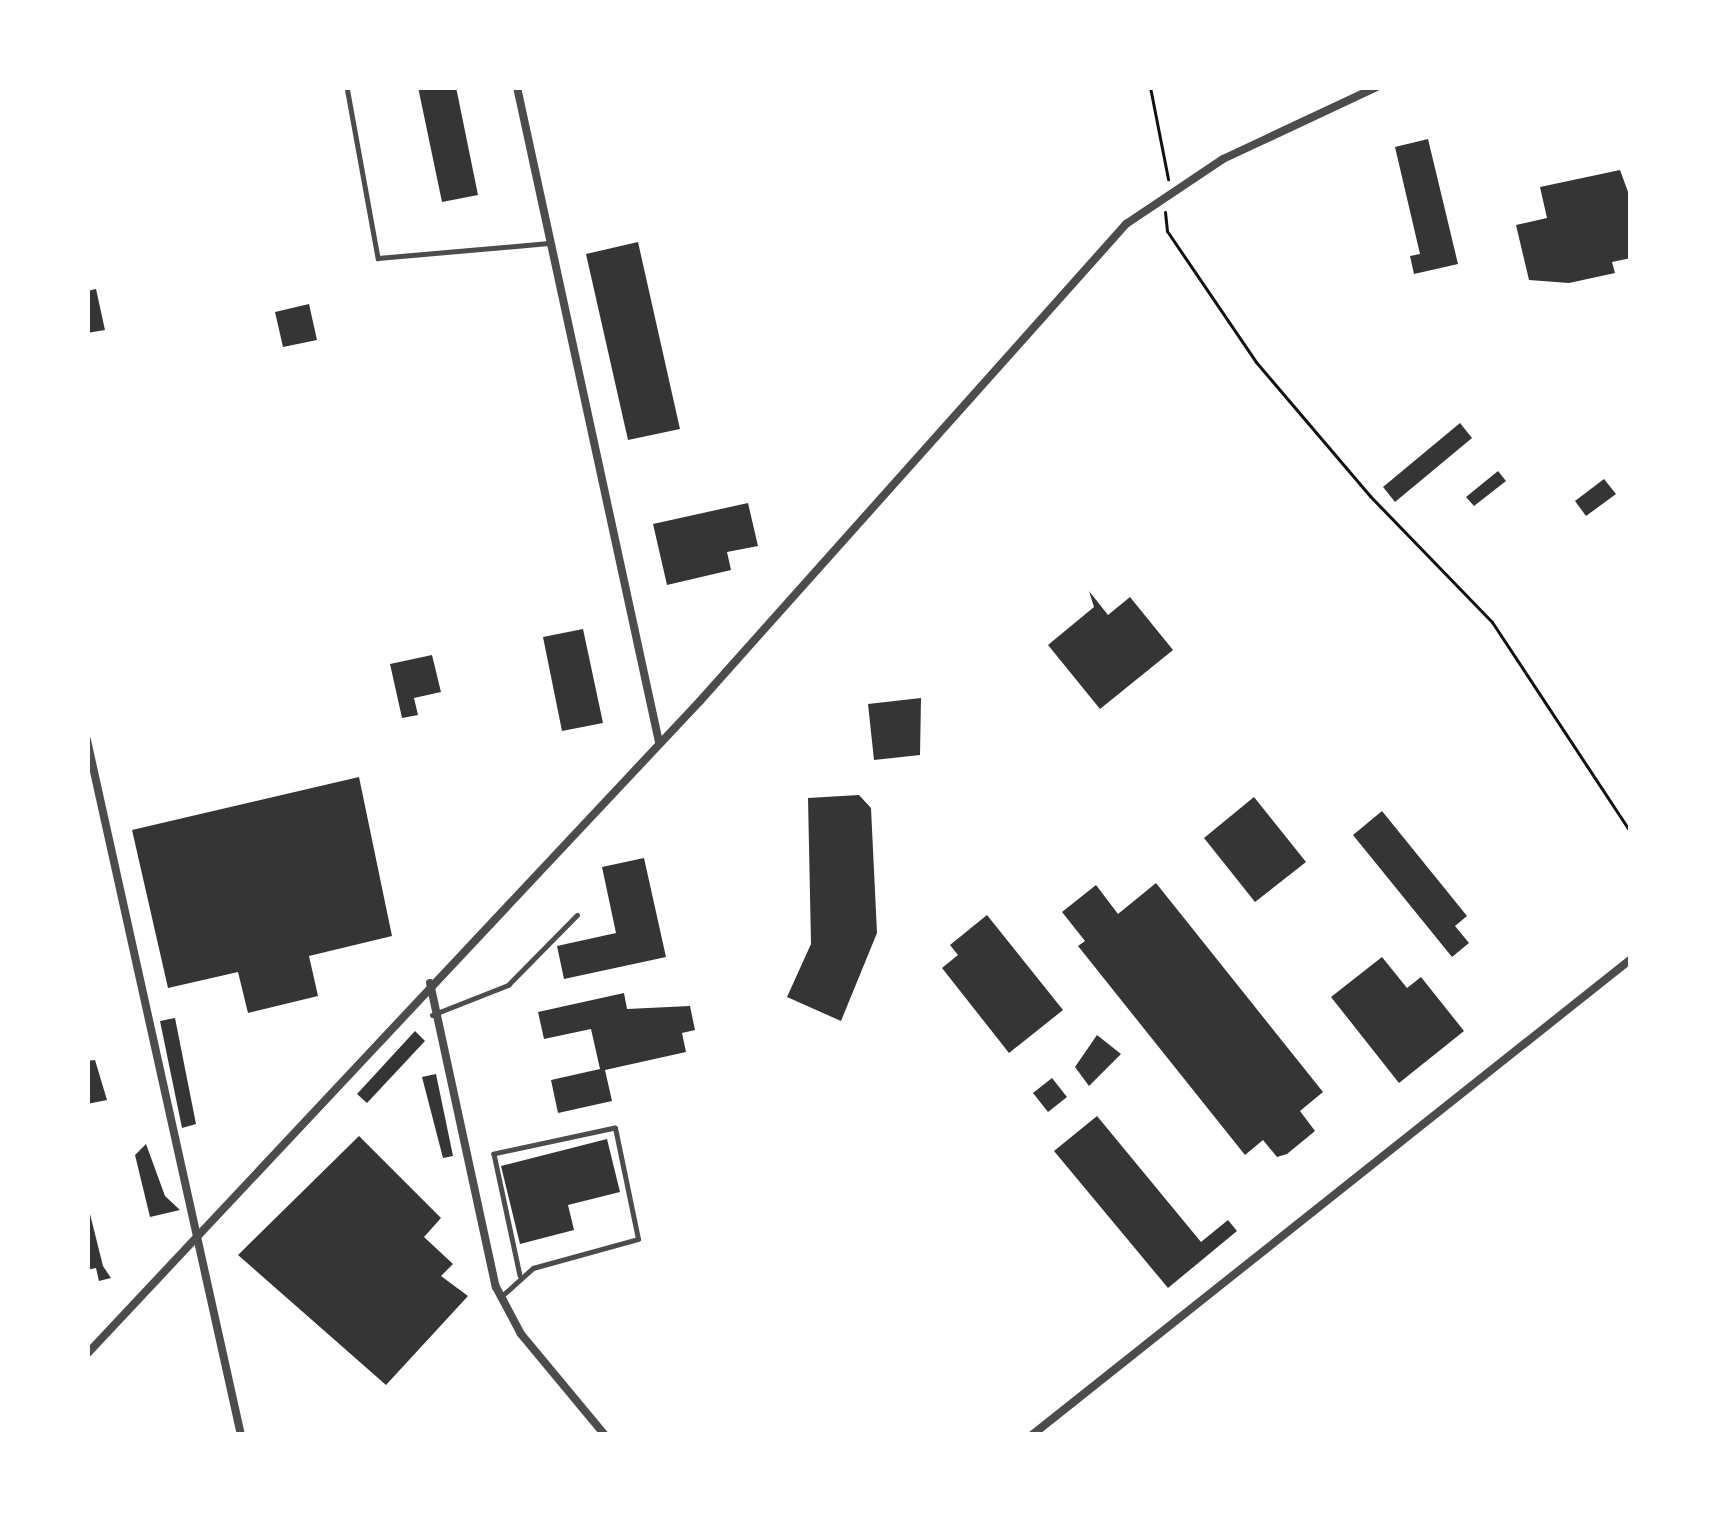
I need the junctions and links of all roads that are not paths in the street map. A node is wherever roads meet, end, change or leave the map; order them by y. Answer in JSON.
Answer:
{"nodes":[{"id":1,"x":347,"y":87,"type":"edge"},
{"id":2,"x":518,"y":87,"type":"edge"},
{"id":3,"x":1377,"y":87,"type":"edge"},
{"id":4,"x":548,"y":243,"type":"junction"},
{"id":5,"x":87,"y":740,"type":"edge"},
{"id":6,"x":659,"y":743,"type":"junction"},
{"id":7,"x":577,"y":915,"type":"dead end"},
{"id":8,"x":1631,"y":959,"type":"edge"},
{"id":9,"x":430,"y":982,"type":"junction"},
{"id":10,"x":432,"y":1015,"type":"junction"},
{"id":11,"x":199,"y":1236,"type":"junction"},
{"id":12,"x":520,"y":1275,"type":"junction"},
{"id":13,"x":500,"y":1298,"type":"junction"},
{"id":14,"x":87,"y":1354,"type":"edge"},
{"id":15,"x":241,"y":1435,"type":"edge"},
{"id":16,"x":604,"y":1435,"type":"edge"},
{"id":17,"x":1032,"y":1435,"type":"edge"}],
"edges":[{"from":1,"to":4,"type":"lane"},
{"from":2,"to":4,"type":"street"},
{"from":3,"to":6,"type":"street"},
{"from":4,"to":6,"type":"street"},
{"from":5,"to":11,"type":"street"},
{"from":6,"to":9,"type":"street"},
{"from":7,"to":10,"type":"lane"},
{"from":8,"to":17,"type":"street"},
{"from":9,"to":10,"type":"street"},
{"from":9,"to":11,"type":"street"},
{"from":10,"to":13,"type":"street"},
{"from":11,"to":14,"type":"street"},
{"from":11,"to":15,"type":"street"},
{"from":12,"to":12,"type":"lane"},
{"from":12,"to":13,"type":"lane"},
{"from":13,"to":16,"type":"street"}]}
